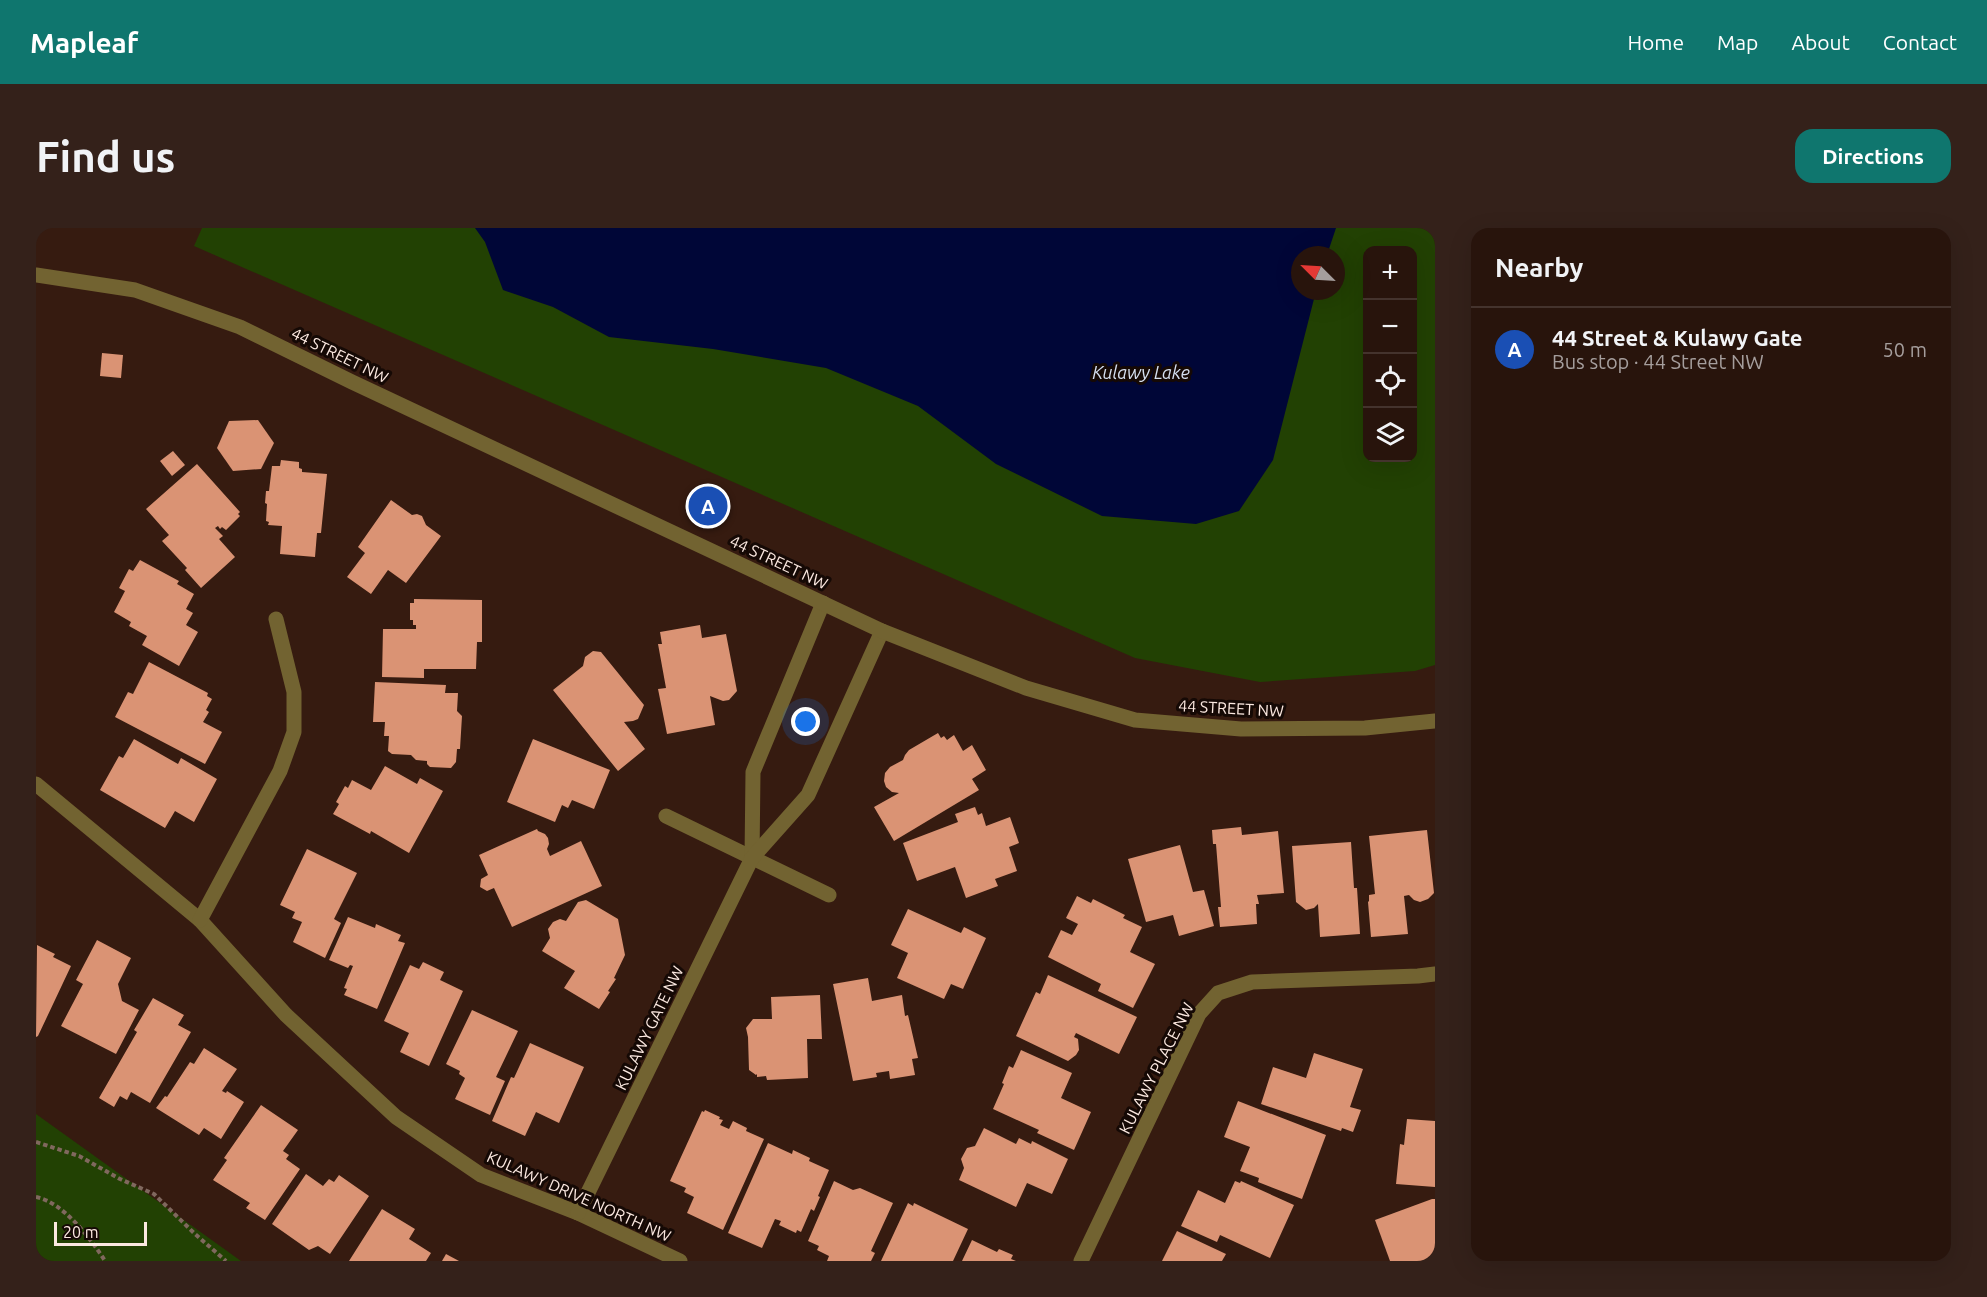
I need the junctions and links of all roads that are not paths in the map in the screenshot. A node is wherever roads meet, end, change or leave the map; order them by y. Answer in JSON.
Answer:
{"nodes":[{"id":1,"x":36,"y":275,"type":"edge"},
{"id":2,"x":823,"y":603,"type":"junction"},
{"id":3,"x":276,"y":619,"type":"dead end"},
{"id":4,"x":882,"y":630,"type":"junction"},
{"id":5,"x":1435,"y":721,"type":"edge"},
{"id":6,"x":36,"y":784,"type":"edge"},
{"id":7,"x":666,"y":816,"type":"dead end"},
{"id":8,"x":752,"y":858,"type":"junction"},
{"id":9,"x":829,"y":895,"type":"dead end"},
{"id":10,"x":200,"y":920,"type":"junction"},
{"id":11,"x":1435,"y":974,"type":"edge"},
{"id":12,"x":578,"y":1213,"type":"junction"},
{"id":13,"x":680,"y":1261,"type":"edge"},
{"id":14,"x":1081,"y":1261,"type":"edge"}],
"edges":[{"from":1,"to":2,"type":"street","name":"44 STREET NW"},
{"from":2,"to":4,"type":"street","name":"44 STREET NW"},
{"from":2,"to":8,"type":"street","name":"KULAWY GATE NW"},
{"from":3,"to":10,"type":"street"},
{"from":4,"to":5,"type":"street","name":"44 STREET NW"},
{"from":4,"to":8,"type":"street","name":"KULAWY GATE NW"},
{"from":6,"to":10,"type":"street","name":"KULAWY DRIVE NORTH NW"},
{"from":7,"to":8,"type":"street"},
{"from":8,"to":9,"type":"street"},
{"from":8,"to":12,"type":"street","name":"KULAWY GATE NW"},
{"from":10,"to":12,"type":"street","name":"KULAWY DRIVE NORTH NW"},
{"from":11,"to":14,"type":"street","name":"KULAWY PLACE NW"},
{"from":12,"to":13,"type":"street","name":"KULAWY DRIVE NORTH NW"}]}
